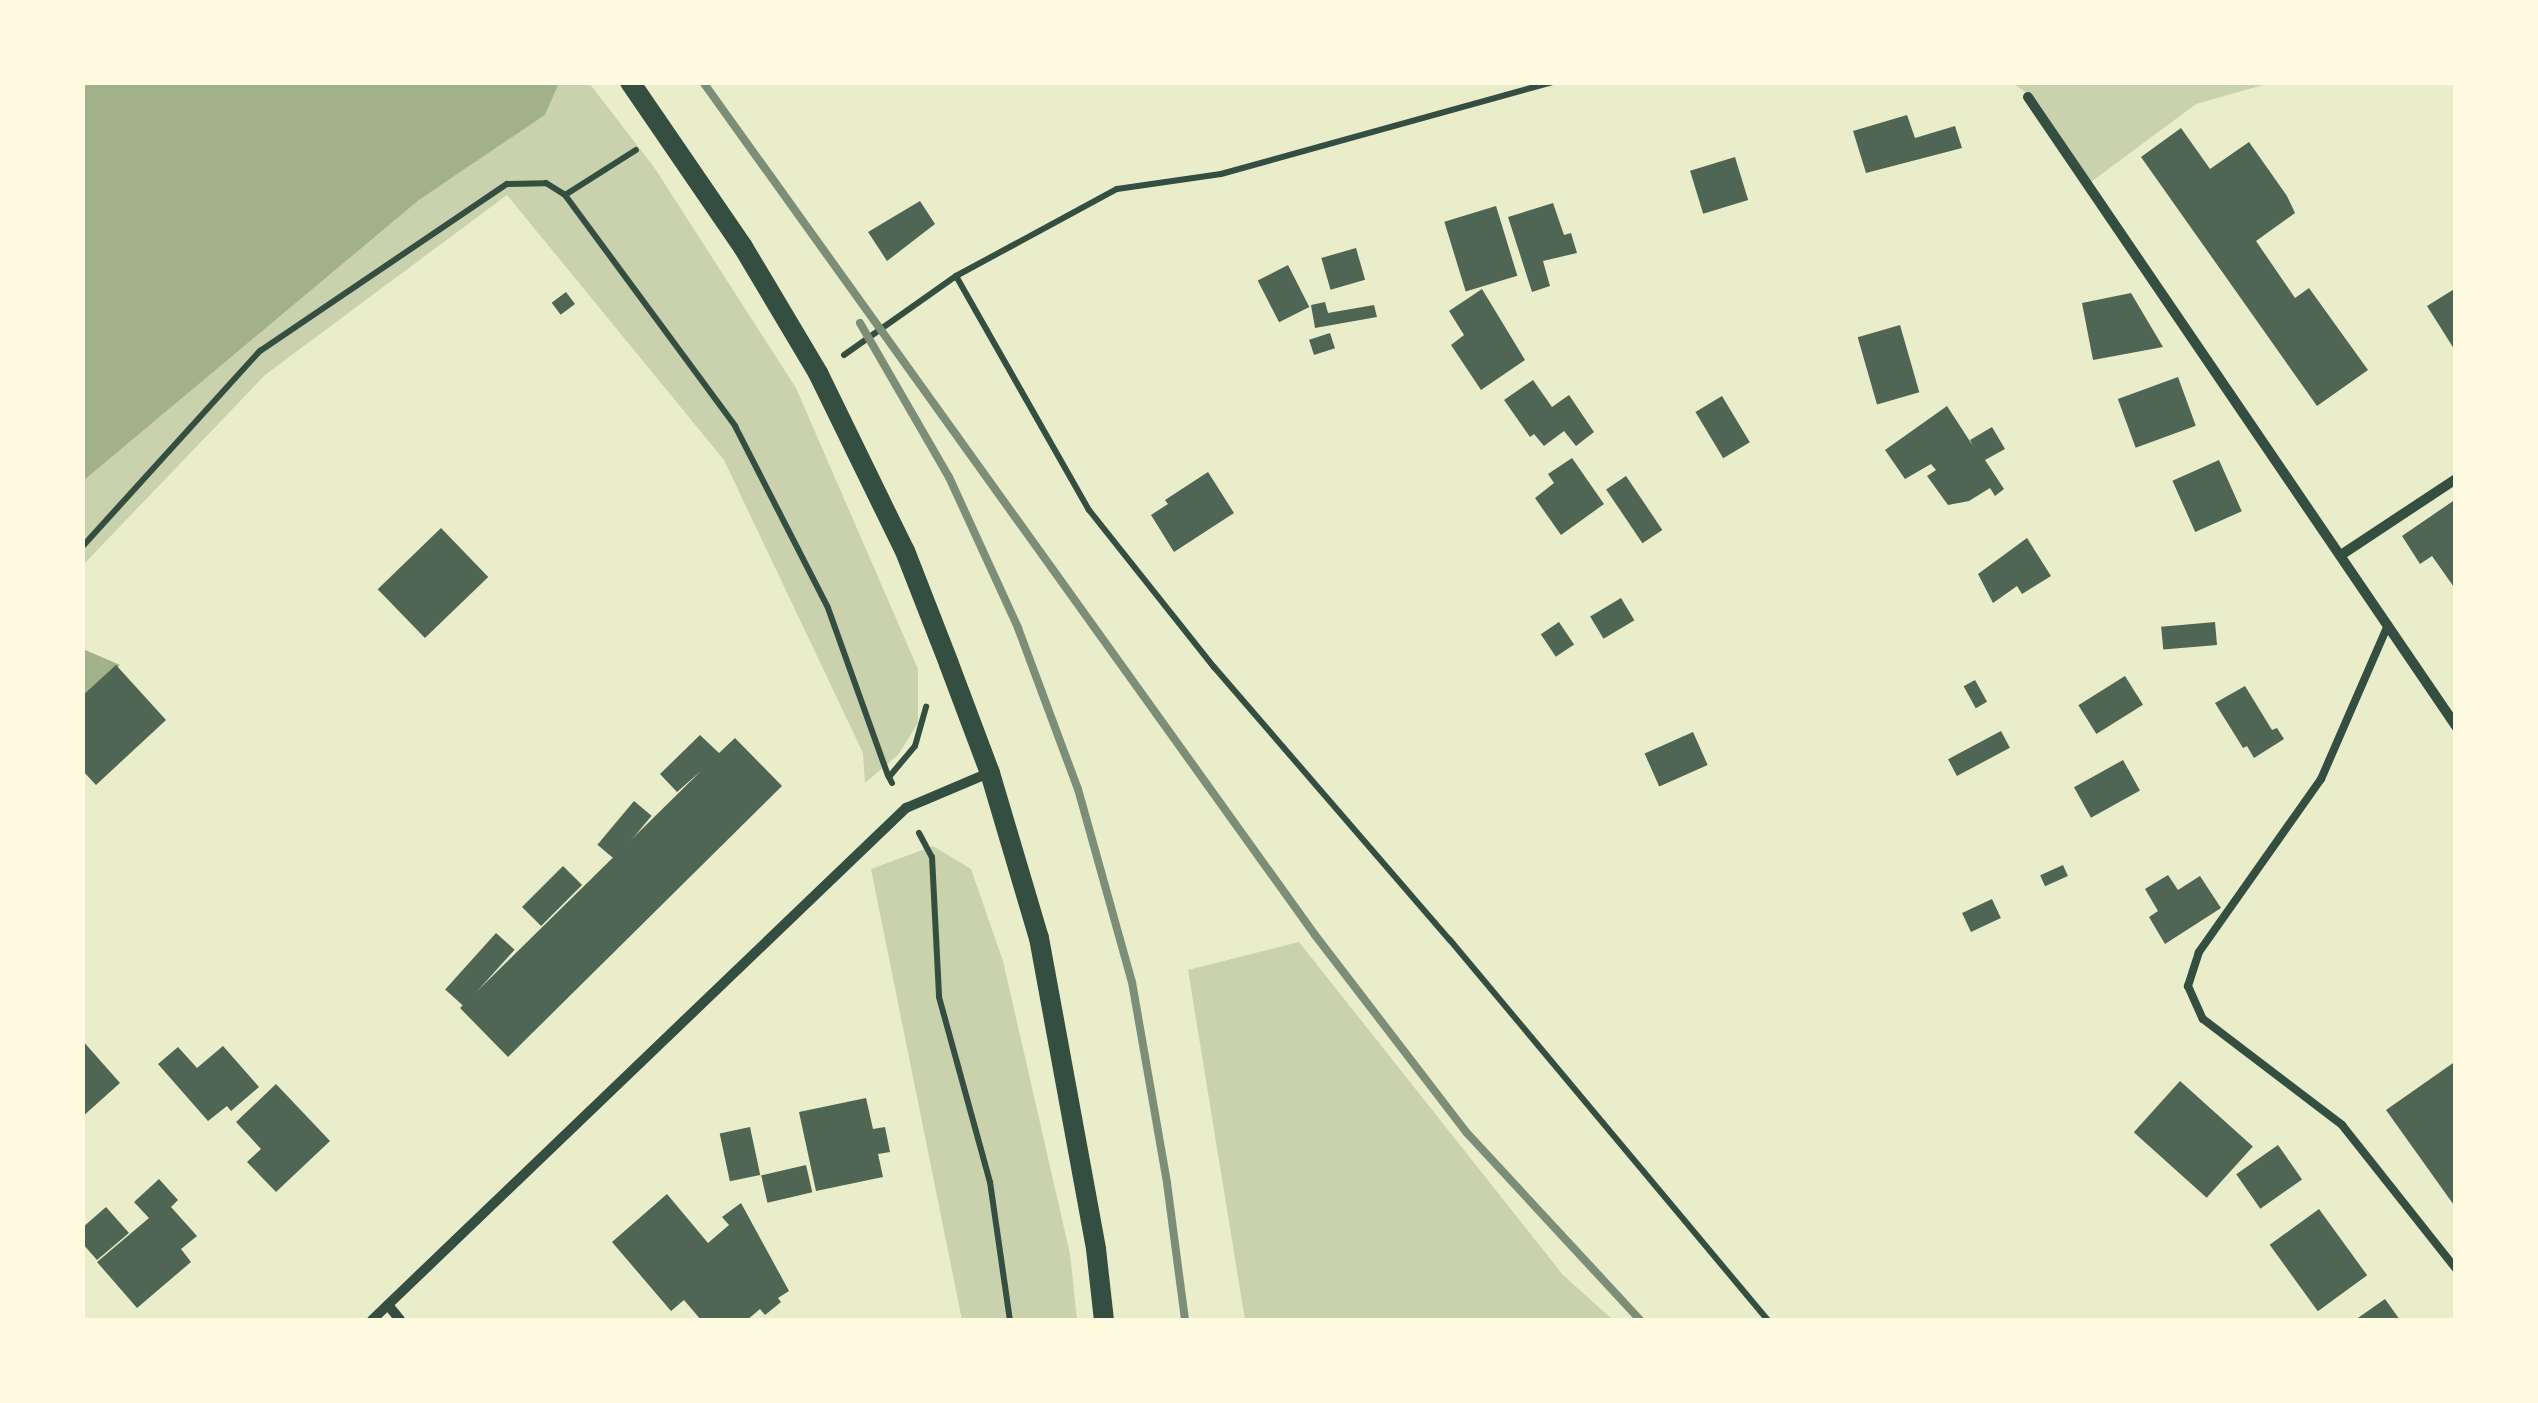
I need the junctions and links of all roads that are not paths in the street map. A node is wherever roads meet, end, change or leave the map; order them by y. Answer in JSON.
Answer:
{"nodes":[{"id":1,"x":630,"y":82,"type":"edge"},
{"id":2,"x":2028,"y":97,"type":"dead end"},
{"id":3,"x":2456,"y":479,"type":"edge"},
{"id":4,"x":2341,"y":555,"type":"junction"},
{"id":5,"x":2388,"y":625,"type":"junction"},
{"id":6,"x":2456,"y":726,"type":"edge"},
{"id":7,"x":990,"y":773,"type":"junction"},
{"id":8,"x":2456,"y":1269,"type":"edge"},
{"id":9,"x":388,"y":1305,"type":"junction"},
{"id":10,"x":372,"y":1320,"type":"edge"},
{"id":11,"x":400,"y":1320,"type":"edge"},
{"id":12,"x":1104,"y":1320,"type":"edge"}],
"edges":[{"from":1,"to":7,"type":"main road"},
{"from":2,"to":4,"type":"street"},
{"from":3,"to":4,"type":"street"},
{"from":4,"to":5,"type":"street"},
{"from":5,"to":6,"type":"street"},
{"from":5,"to":8,"type":"lane"},
{"from":7,"to":9,"type":"street"},
{"from":7,"to":12,"type":"main road"},
{"from":9,"to":10,"type":"street"},
{"from":9,"to":11,"type":"street"}]}
